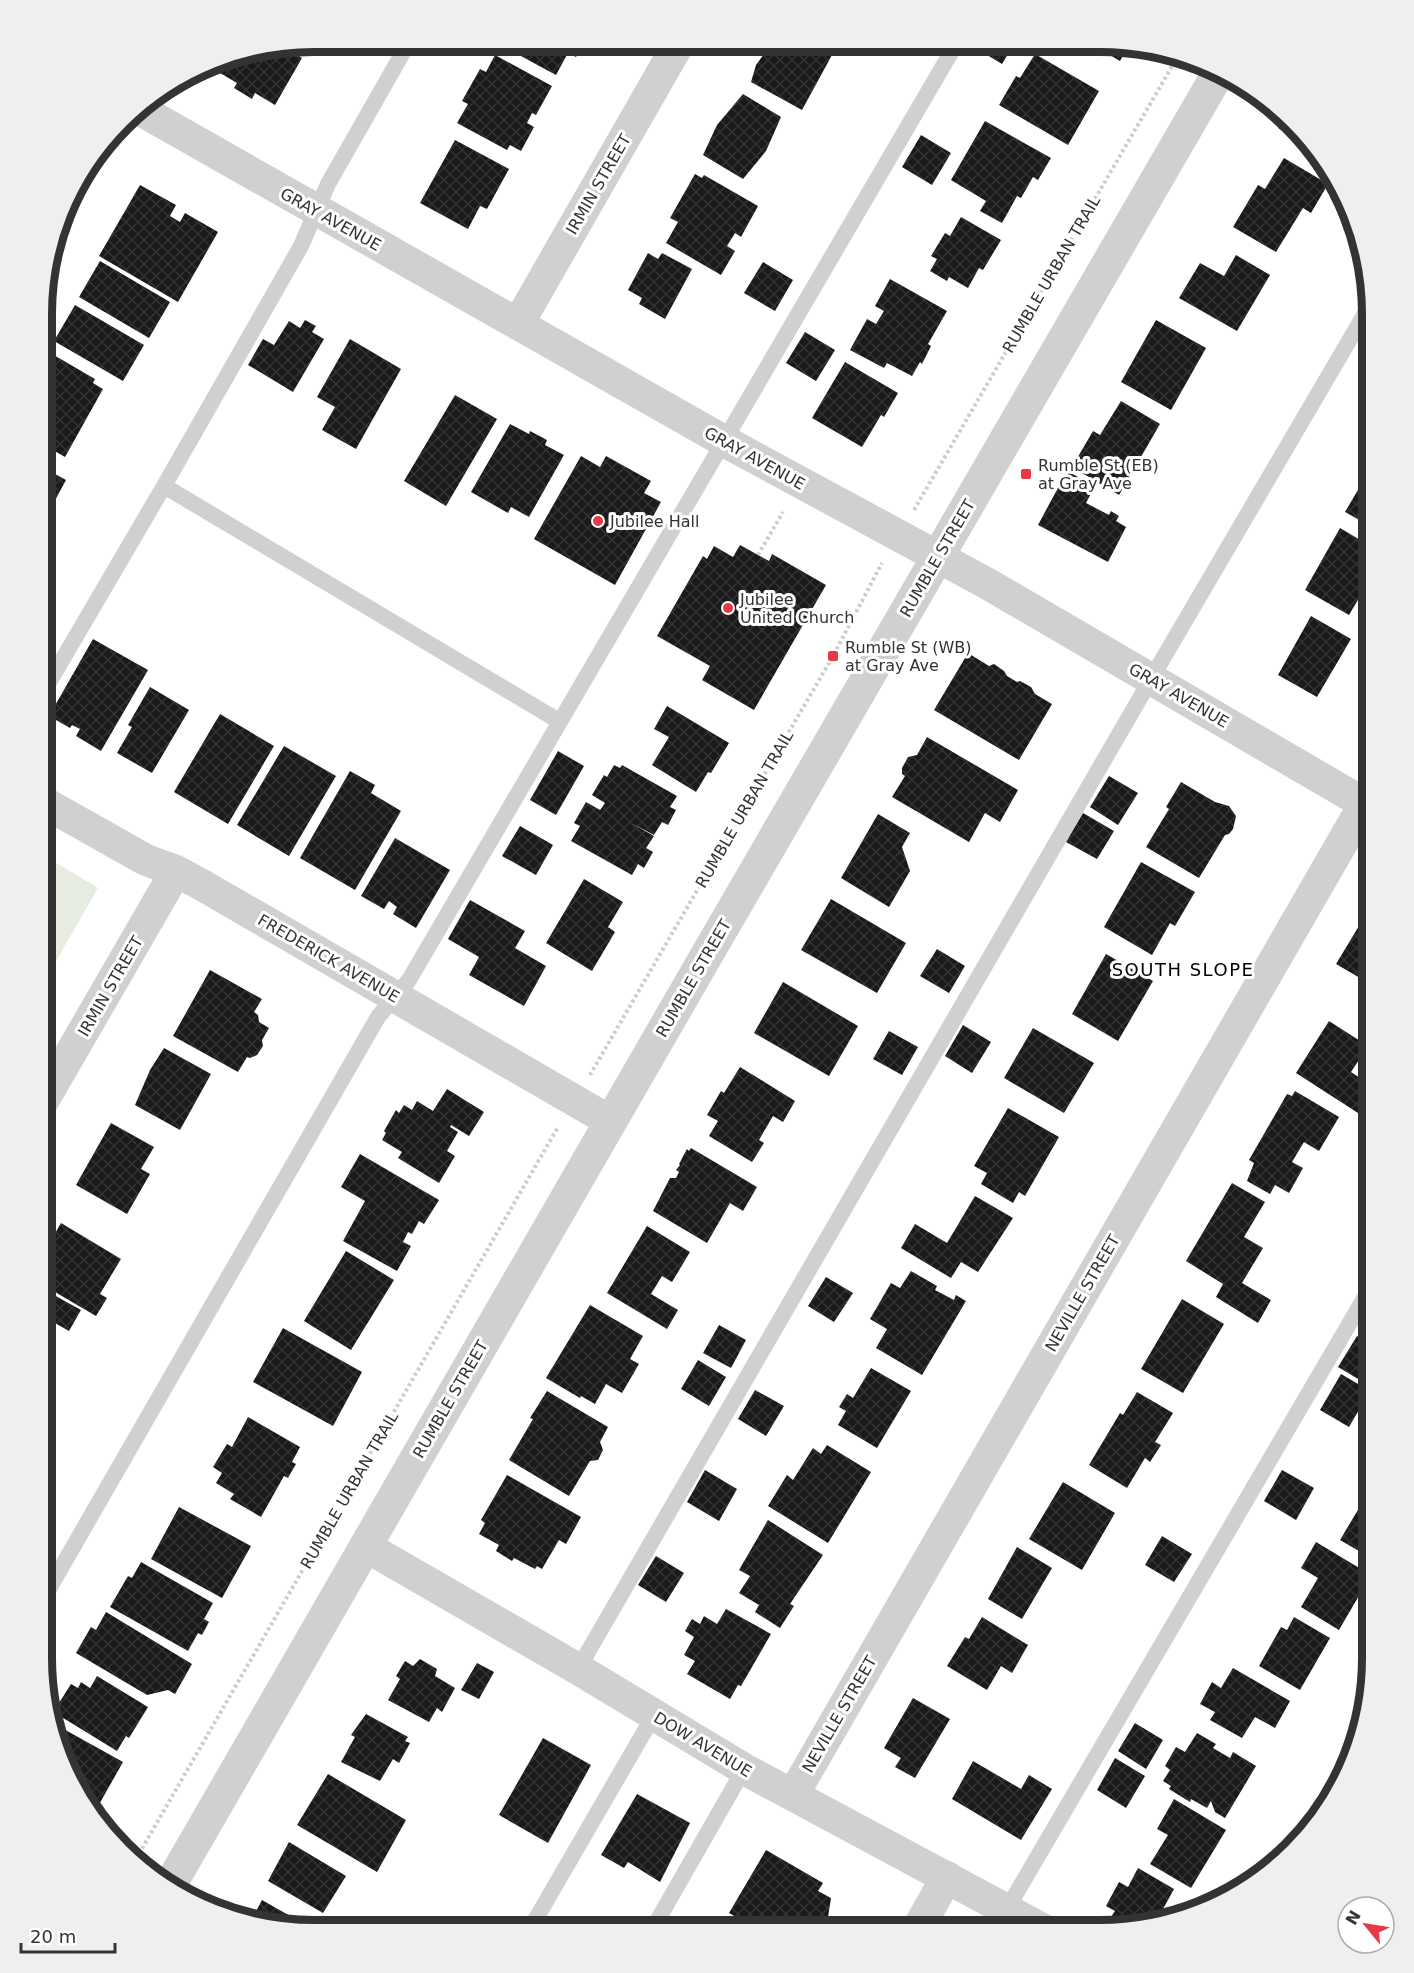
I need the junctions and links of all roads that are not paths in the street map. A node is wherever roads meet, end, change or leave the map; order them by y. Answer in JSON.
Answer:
{"nodes":[{"id":1,"x":403,"y":52,"type":"edge"},
{"id":2,"x":674,"y":52,"type":"edge"},
{"id":3,"x":951,"y":52,"type":"edge"},
{"id":4,"x":1215,"y":79,"type":"edge"},
{"id":5,"x":147,"y":114,"type":"edge"},
{"id":6,"x":316,"y":212,"type":"junction"},
{"id":7,"x":1362,"y":319,"type":"edge"},
{"id":8,"x":518,"y":324,"type":"junction"},
{"id":9,"x":724,"y":441,"type":"junction"},
{"id":10,"x":164,"y":486,"type":"junction"},
{"id":11,"x":938,"y":557,"type":"junction"},
{"id":12,"x":52,"y":677,"type":"edge"},
{"id":13,"x":1151,"y":679,"type":"junction"},
{"id":14,"x":559,"y":721,"type":"junction"},
{"id":15,"x":1362,"y":797,"type":"edge"},
{"id":16,"x":52,"y":807,"type":"edge"},
{"id":17,"x":1362,"y":813,"type":"edge"},
{"id":18,"x":176,"y":871,"type":"junction"},
{"id":19,"x":397,"y":996,"type":"junction"},
{"id":20,"x":52,"y":1085,"type":"edge"},
{"id":21,"x":610,"y":1121,"type":"junction"},
{"id":22,"x":1362,"y":1303,"type":"edge"},
{"id":23,"x":365,"y":1546,"type":"junction"},
{"id":24,"x":52,"y":1584,"type":"edge"},
{"id":25,"x":578,"y":1669,"type":"junction"},
{"id":26,"x":654,"y":1715,"type":"junction"},
{"id":27,"x":744,"y":1769,"type":"junction"},
{"id":28,"x":793,"y":1795,"type":"junction"},
{"id":29,"x":947,"y":1877,"type":"junction"},
{"id":30,"x":174,"y":1879,"type":"edge"},
{"id":31,"x":1007,"y":1909,"type":"junction"},
{"id":32,"x":535,"y":1920,"type":"edge"},
{"id":33,"x":658,"y":1920,"type":"edge"},
{"id":34,"x":923,"y":1920,"type":"edge"},
{"id":35,"x":1026,"y":1920,"type":"edge"}],
"edges":[{"from":1,"to":6,"type":"lane"},
{"from":2,"to":8,"type":"street","name":"IRMIN STREET"},
{"from":3,"to":9,"type":"lane"},
{"from":4,"to":11,"type":"street","name":"RUMBLE STREET"},
{"from":5,"to":6,"type":"street","name":"GRAY AVENUE"},
{"from":6,"to":8,"type":"street","name":"GRAY AVENUE"},
{"from":6,"to":10,"type":"lane"},
{"from":7,"to":13,"type":"lane"},
{"from":8,"to":9,"type":"street","name":"GRAY AVENUE"},
{"from":9,"to":11,"type":"street","name":"GRAY AVENUE"},
{"from":9,"to":14,"type":"lane"},
{"from":10,"to":12,"type":"lane"},
{"from":10,"to":14,"type":"lane"},
{"from":11,"to":13,"type":"street","name":"GRAY AVENUE"},
{"from":11,"to":21,"type":"street","name":"RUMBLE STREET"},
{"from":13,"to":15,"type":"street","name":"GRAY AVENUE"},
{"from":13,"to":25,"type":"lane"},
{"from":14,"to":19,"type":"lane"},
{"from":16,"to":18,"type":"street","name":"FREDERICK AVENUE"},
{"from":17,"to":28,"type":"street","name":"NEVILLE STREET"},
{"from":18,"to":19,"type":"street","name":"FREDERICK AVENUE"},
{"from":18,"to":20,"type":"street","name":"IRMIN STREET"},
{"from":19,"to":21,"type":"street","name":"FREDERICK AVENUE"},
{"from":19,"to":24,"type":"lane"},
{"from":21,"to":23,"type":"street","name":"RUMBLE STREET"},
{"from":22,"to":31,"type":"lane"},
{"from":23,"to":25,"type":"street","name":"DOW AVENUE"},
{"from":23,"to":30,"type":"street","name":"RUMBLE STREET"},
{"from":25,"to":26,"type":"street","name":"DOW AVENUE"},
{"from":26,"to":27,"type":"street","name":"DOW AVENUE"},
{"from":26,"to":32,"type":"lane"},
{"from":27,"to":28,"type":"street","name":"DOW AVENUE"},
{"from":27,"to":33,"type":"lane"},
{"from":28,"to":29,"type":"street","name":"DOW AVENUE"},
{"from":29,"to":31,"type":"street","name":"DOW AVENUE"},
{"from":29,"to":34,"type":"street"},
{"from":31,"to":35,"type":"street","name":"DOW AVENUE"}]}
